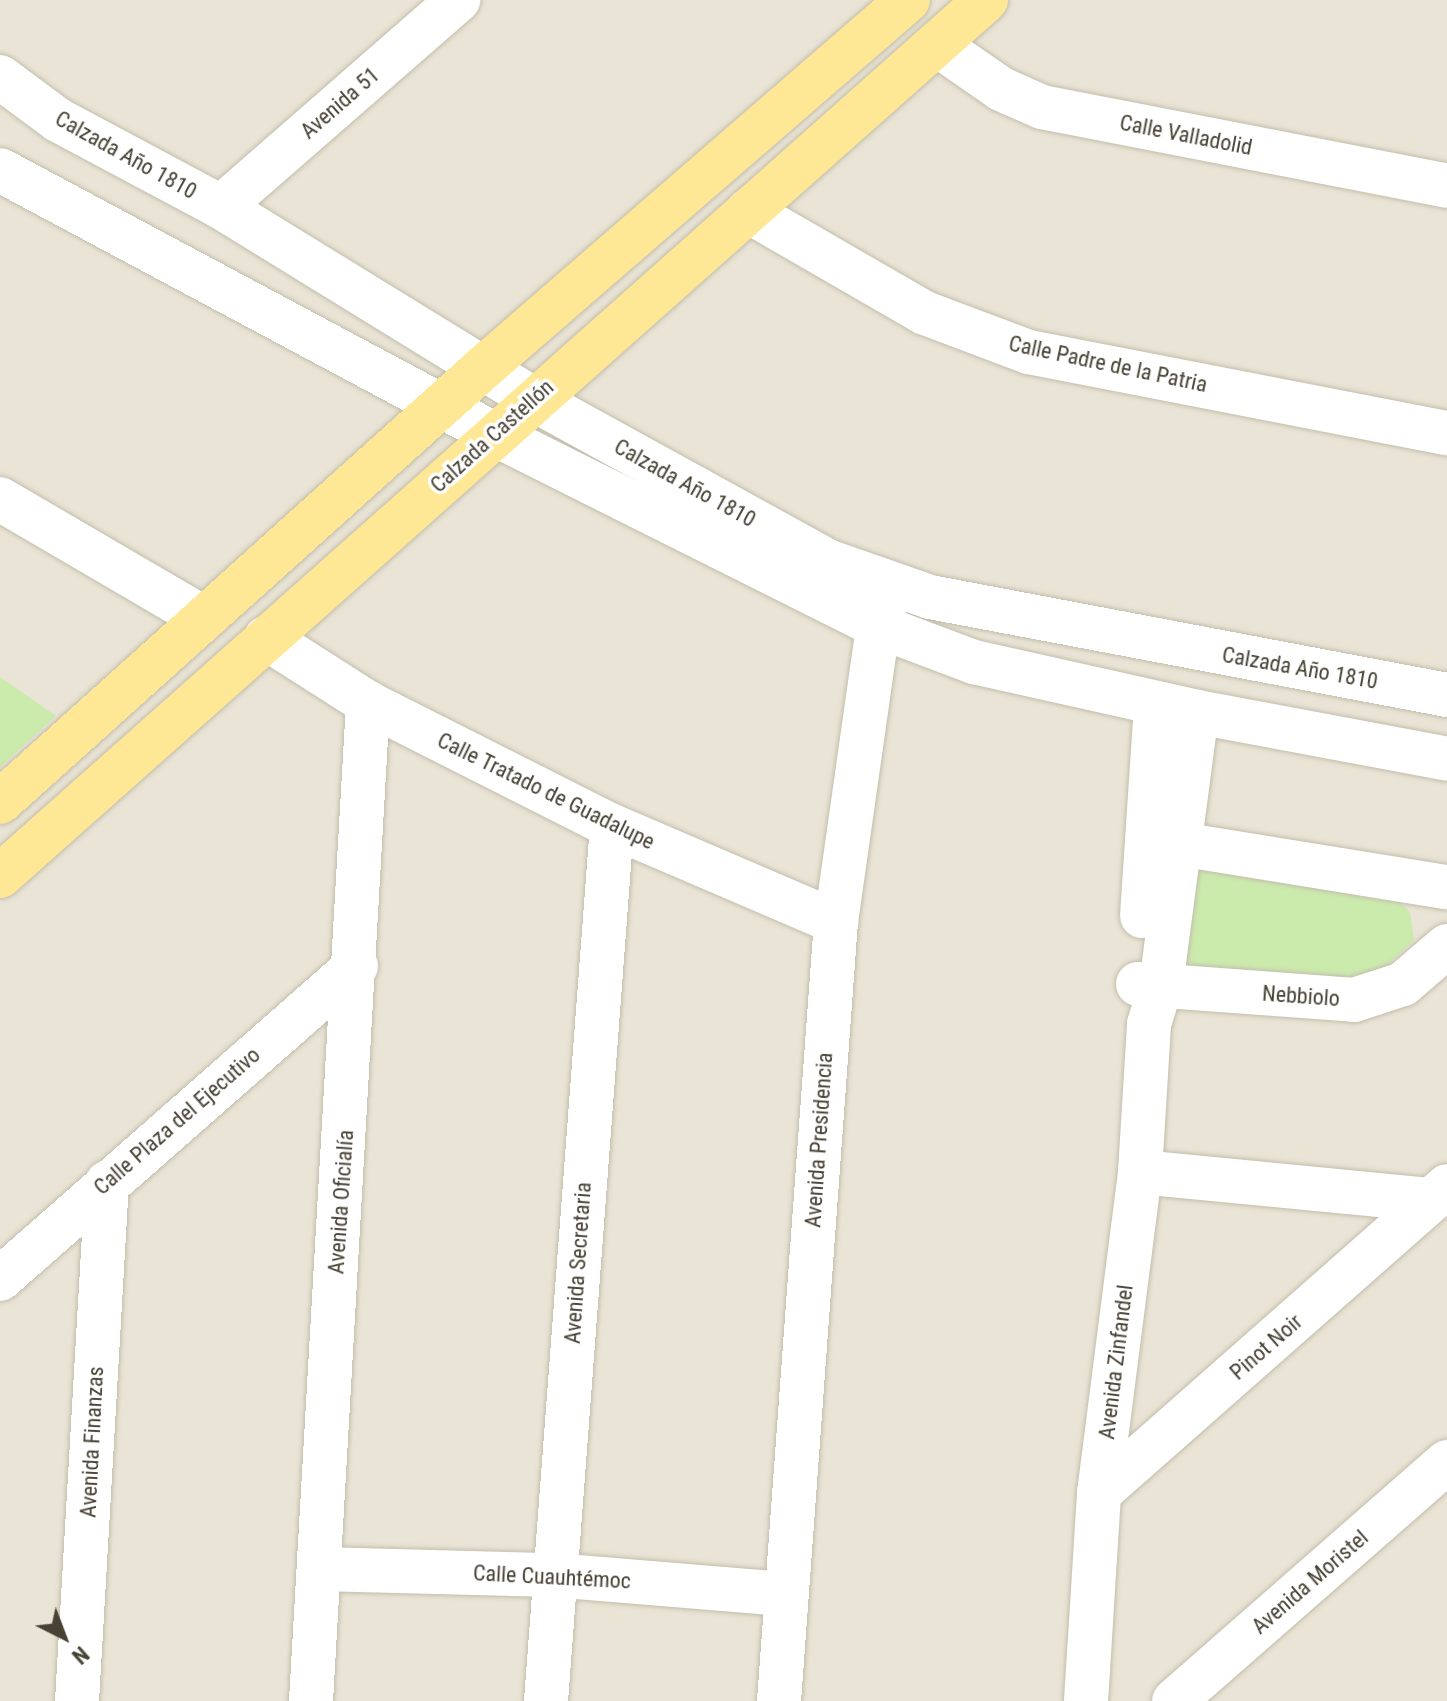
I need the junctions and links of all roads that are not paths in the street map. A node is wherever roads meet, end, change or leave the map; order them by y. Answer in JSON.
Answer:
{"nodes":[{"id":1,"x":456,"y":0,"type":"edge"},
{"id":2,"x":908,"y":0,"type":"edge"},
{"id":3,"x":986,"y":0,"type":"edge"},
{"id":4,"x":939,"y":46,"type":"junction"},
{"id":5,"x":0,"y":77,"type":"edge"},
{"id":6,"x":0,"y":170,"type":"edge"},
{"id":7,"x":1447,"y":186,"type":"edge"},
{"id":8,"x":221,"y":207,"type":"junction"},
{"id":9,"x":748,"y":211,"type":"junction"},
{"id":10,"x":483,"y":368,"type":"junction"},
{"id":11,"x":533,"y":399,"type":"junction"},
{"id":12,"x":444,"y":404,"type":"junction"},
{"id":13,"x":1447,"y":433,"type":"edge"},
{"id":14,"x":494,"y":434,"type":"junction"},
{"id":15,"x":0,"y":499,"type":"edge"},
{"id":16,"x":719,"y":526,"type":"junction"},
{"id":17,"x":892,"y":584,"type":"junction"},
{"id":18,"x":204,"y":618,"type":"junction"},
{"id":19,"x":878,"y":626,"type":"junction"},
{"id":20,"x":266,"y":638,"type":"junction"},
{"id":21,"x":1447,"y":695,"type":"edge"},
{"id":22,"x":368,"y":703,"type":"junction"},
{"id":23,"x":1176,"y":708,"type":"junction"},
{"id":24,"x":1447,"y":759,"type":"edge"},
{"id":25,"x":0,"y":802,"type":"edge"},
{"id":26,"x":612,"y":826,"type":"junction"},
{"id":27,"x":1161,"y":840,"type":"junction"},
{"id":28,"x":0,"y":876,"type":"edge"},
{"id":29,"x":1447,"y":887,"type":"edge"},
{"id":30,"x":836,"y":922,"type":"junction"},
{"id":31,"x":1447,"y":946,"type":"edge"},
{"id":32,"x":356,"y":966,"type":"junction"},
{"id":33,"x":1149,"y":998,"type":"junction"},
{"id":34,"x":1140,"y":1172,"type":"junction"},
{"id":35,"x":107,"y":1183,"type":"junction"},
{"id":36,"x":1440,"y":1193,"type":"edge"},
{"id":37,"x":0,"y":1279,"type":"edge"},
{"id":38,"x":1447,"y":1462,"type":"edge"},
{"id":39,"x":1099,"y":1493,"type":"junction"},
{"id":40,"x":319,"y":1569,"type":"junction"},
{"id":41,"x":553,"y":1575,"type":"junction"},
{"id":42,"x":784,"y":1594,"type":"junction"},
{"id":43,"x":77,"y":1701,"type":"edge"},
{"id":44,"x":311,"y":1701,"type":"edge"},
{"id":45,"x":546,"y":1701,"type":"edge"},
{"id":46,"x":779,"y":1701,"type":"edge"},
{"id":47,"x":1086,"y":1701,"type":"edge"},
{"id":48,"x":1174,"y":1701,"type":"edge"}],
"edges":[{"from":1,"to":8,"type":"street","name":"Avenida 51"},
{"from":2,"to":10,"type":"main road"},
{"from":3,"to":4,"type":"main road","name":"Calzada Castellón"},
{"from":4,"to":7,"type":"street","name":"Calle Valladolid"},
{"from":4,"to":9,"type":"main road","name":"Calzada Castellón"},
{"from":5,"to":8,"type":"street","name":"Calzada Año 1810"},
{"from":6,"to":12,"type":"street","name":"Calzada Año 1810"},
{"from":8,"to":10,"type":"street","name":"Calzada Año 1810"},
{"from":9,"to":11,"type":"main road","name":"Calzada Castellón"},
{"from":9,"to":13,"type":"street","name":"Calle Padre de la Patria"},
{"from":10,"to":11,"type":"street","name":"Calzada Año 1810"},
{"from":10,"to":12,"type":"main road"},
{"from":11,"to":14,"type":"main road","name":"Calzada Castellón"},
{"from":11,"to":16,"type":"street","name":"Calzada Año 1810"},
{"from":12,"to":14,"type":"street","name":"Calzada Año 1810"},
{"from":12,"to":18,"type":"main road"},
{"from":14,"to":16,"type":"street","name":"Calzada Año 1810"},
{"from":14,"to":20,"type":"main road","name":"Calzada Castellón"},
{"from":15,"to":18,"type":"street"},
{"from":16,"to":17,"type":"street","name":"Calzada Año 1810"},
{"from":16,"to":19,"type":"street","name":"Calzada Año 1810"},
{"from":17,"to":19,"type":"street","name":"Avenida Presidencia"},
{"from":17,"to":21,"type":"street","name":"Calzada Año 1810"},
{"from":18,"to":25,"type":"main road"},
{"from":19,"to":23,"type":"street","name":"Calzada Año 1810"},
{"from":19,"to":30,"type":"street","name":"Avenida Presidencia"},
{"from":20,"to":22,"type":"street","name":"Calle Tratado de Guadalupe"},
{"from":20,"to":28,"type":"main road","name":"Calzada Castellón"},
{"from":22,"to":26,"type":"street","name":"Calle Tratado de Guadalupe"},
{"from":22,"to":32,"type":"street","name":"Avenida Oficialía"},
{"from":23,"to":24,"type":"street","name":"Calzada Año 1810"},
{"from":23,"to":27,"type":"street","name":"Avenida Zinfandel"},
{"from":26,"to":30,"type":"street","name":"Calle Tratado de Guadalupe"},
{"from":26,"to":41,"type":"street","name":"Avenida Secretaria"},
{"from":27,"to":29,"type":"street"},
{"from":27,"to":33,"type":"street","name":"Avenida Zinfandel"},
{"from":30,"to":42,"type":"street","name":"Avenida Presidencia"},
{"from":31,"to":33,"type":"street","name":"Nebbiolo"},
{"from":32,"to":35,"type":"street","name":"Calle Plaza del Ejecutivo"},
{"from":32,"to":40,"type":"street","name":"Avenida Oficialía"},
{"from":33,"to":34,"type":"street","name":"Avenida Zinfandel"},
{"from":34,"to":36,"type":"street","name":"Pinot Noir"},
{"from":34,"to":39,"type":"street","name":"Avenida Zinfandel"},
{"from":35,"to":37,"type":"street","name":"Calle Plaza del Ejecutivo"},
{"from":35,"to":43,"type":"street","name":"Avenida Finanzas"},
{"from":36,"to":39,"type":"street","name":"Pinot Noir"},
{"from":38,"to":48,"type":"street","name":"Avenida Moristel"},
{"from":39,"to":47,"type":"street","name":"Avenida Zinfandel"},
{"from":40,"to":41,"type":"street","name":"Calle Cuauhtémoc"},
{"from":40,"to":44,"type":"street","name":"Avenida Oficialía"},
{"from":41,"to":42,"type":"street","name":"Calle Cuauhtémoc"},
{"from":41,"to":45,"type":"street","name":"Avenida Secretaria"},
{"from":42,"to":46,"type":"street","name":"Avenida Presidencia"}]}
